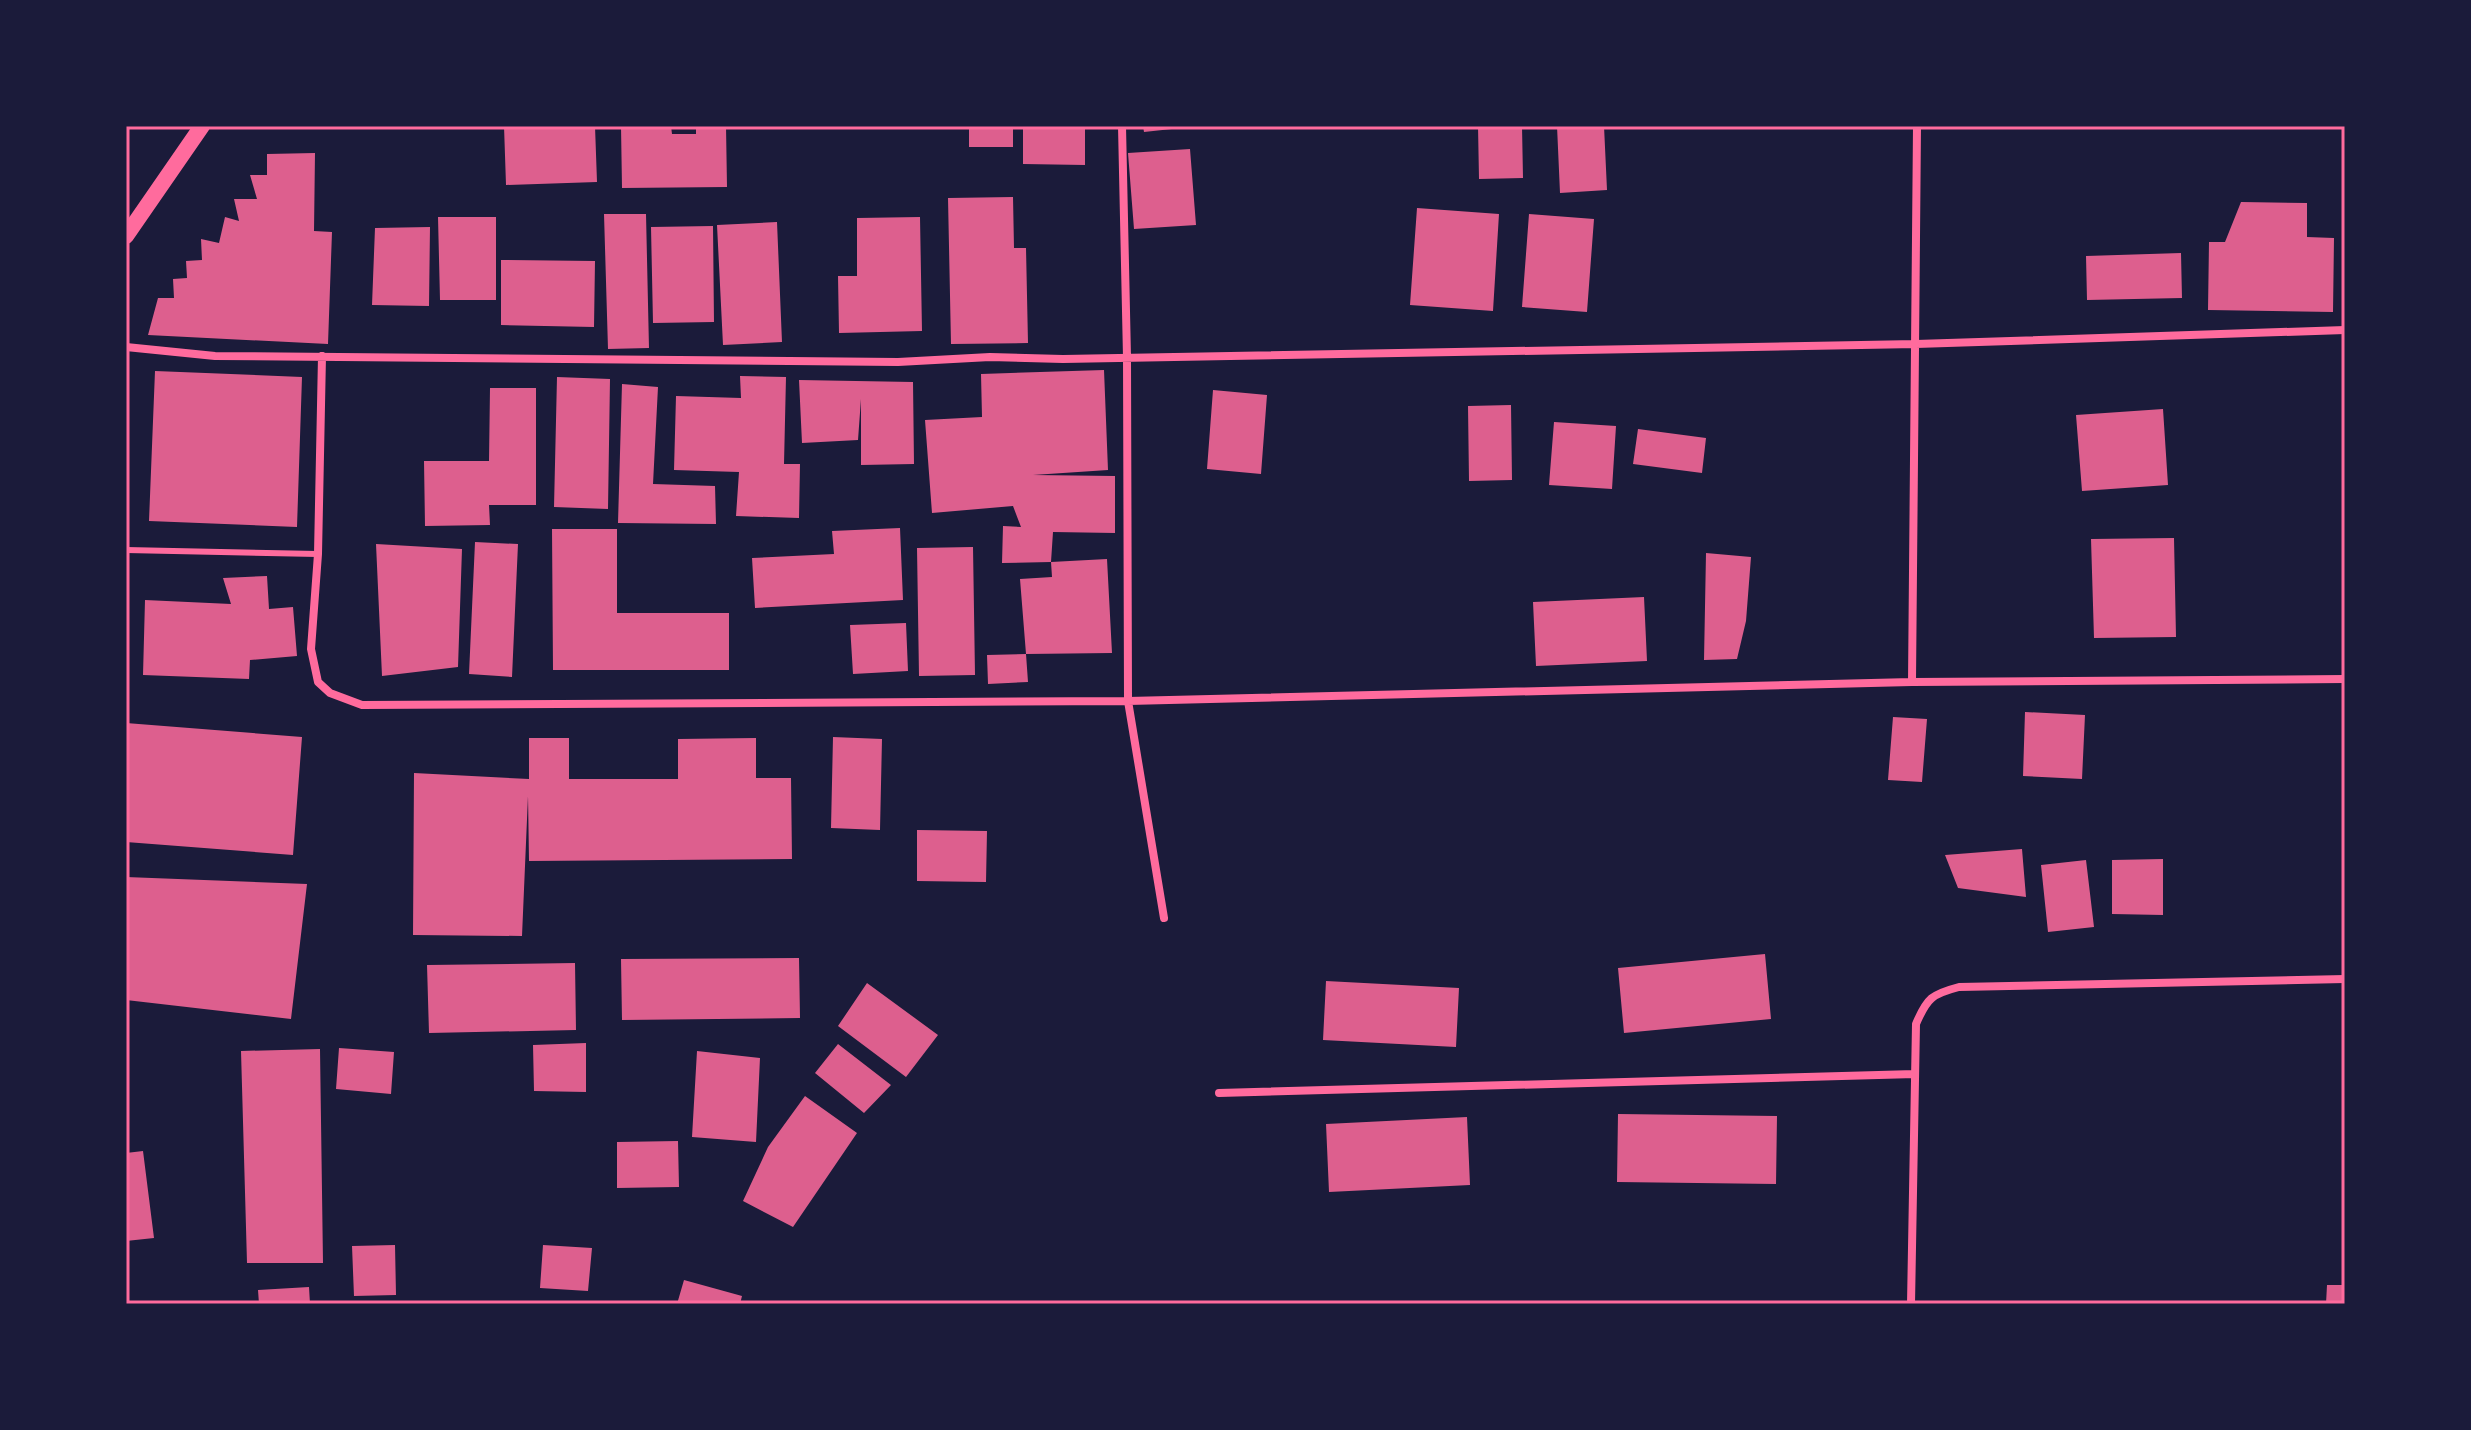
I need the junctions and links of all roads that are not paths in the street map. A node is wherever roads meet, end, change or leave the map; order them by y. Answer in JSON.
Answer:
{"nodes":[{"id":1,"x":202,"y":126,"type":"edge"},
{"id":2,"x":1122,"y":126,"type":"edge"},
{"id":3,"x":1917,"y":126,"type":"edge"},
{"id":4,"x":126,"y":236,"type":"edge"},
{"id":5,"x":2345,"y":330,"type":"edge"},
{"id":6,"x":1916,"y":344,"type":"junction"},
{"id":7,"x":126,"y":347,"type":"edge"},
{"id":8,"x":322,"y":356,"type":"junction"},
{"id":9,"x":1127,"y":357,"type":"junction"},
{"id":10,"x":126,"y":550,"type":"edge"},
{"id":11,"x":318,"y":554,"type":"junction"},
{"id":12,"x":2345,"y":679,"type":"edge"},
{"id":13,"x":1912,"y":682,"type":"junction"},
{"id":14,"x":1128,"y":701,"type":"junction"},
{"id":15,"x":1164,"y":918,"type":"dead end"},
{"id":16,"x":2345,"y":979,"type":"edge"},
{"id":17,"x":1915,"y":1074,"type":"junction"},
{"id":18,"x":1219,"y":1093,"type":"dead end"},
{"id":19,"x":1911,"y":1304,"type":"edge"}],
"edges":[{"from":1,"to":4,"type":"main road"},
{"from":2,"to":9,"type":"street"},
{"from":3,"to":6,"type":"street"},
{"from":5,"to":6,"type":"street"},
{"from":6,"to":9,"type":"street"},
{"from":6,"to":13,"type":"street"},
{"from":7,"to":8,"type":"street"},
{"from":8,"to":9,"type":"street"},
{"from":8,"to":11,"type":"street"},
{"from":9,"to":14,"type":"street"},
{"from":10,"to":11,"type":"lane"},
{"from":11,"to":14,"type":"street"},
{"from":12,"to":13,"type":"street"},
{"from":13,"to":14,"type":"street"},
{"from":14,"to":15,"type":"street"},
{"from":16,"to":17,"type":"street"},
{"from":17,"to":18,"type":"street"},
{"from":17,"to":19,"type":"street"}]}
